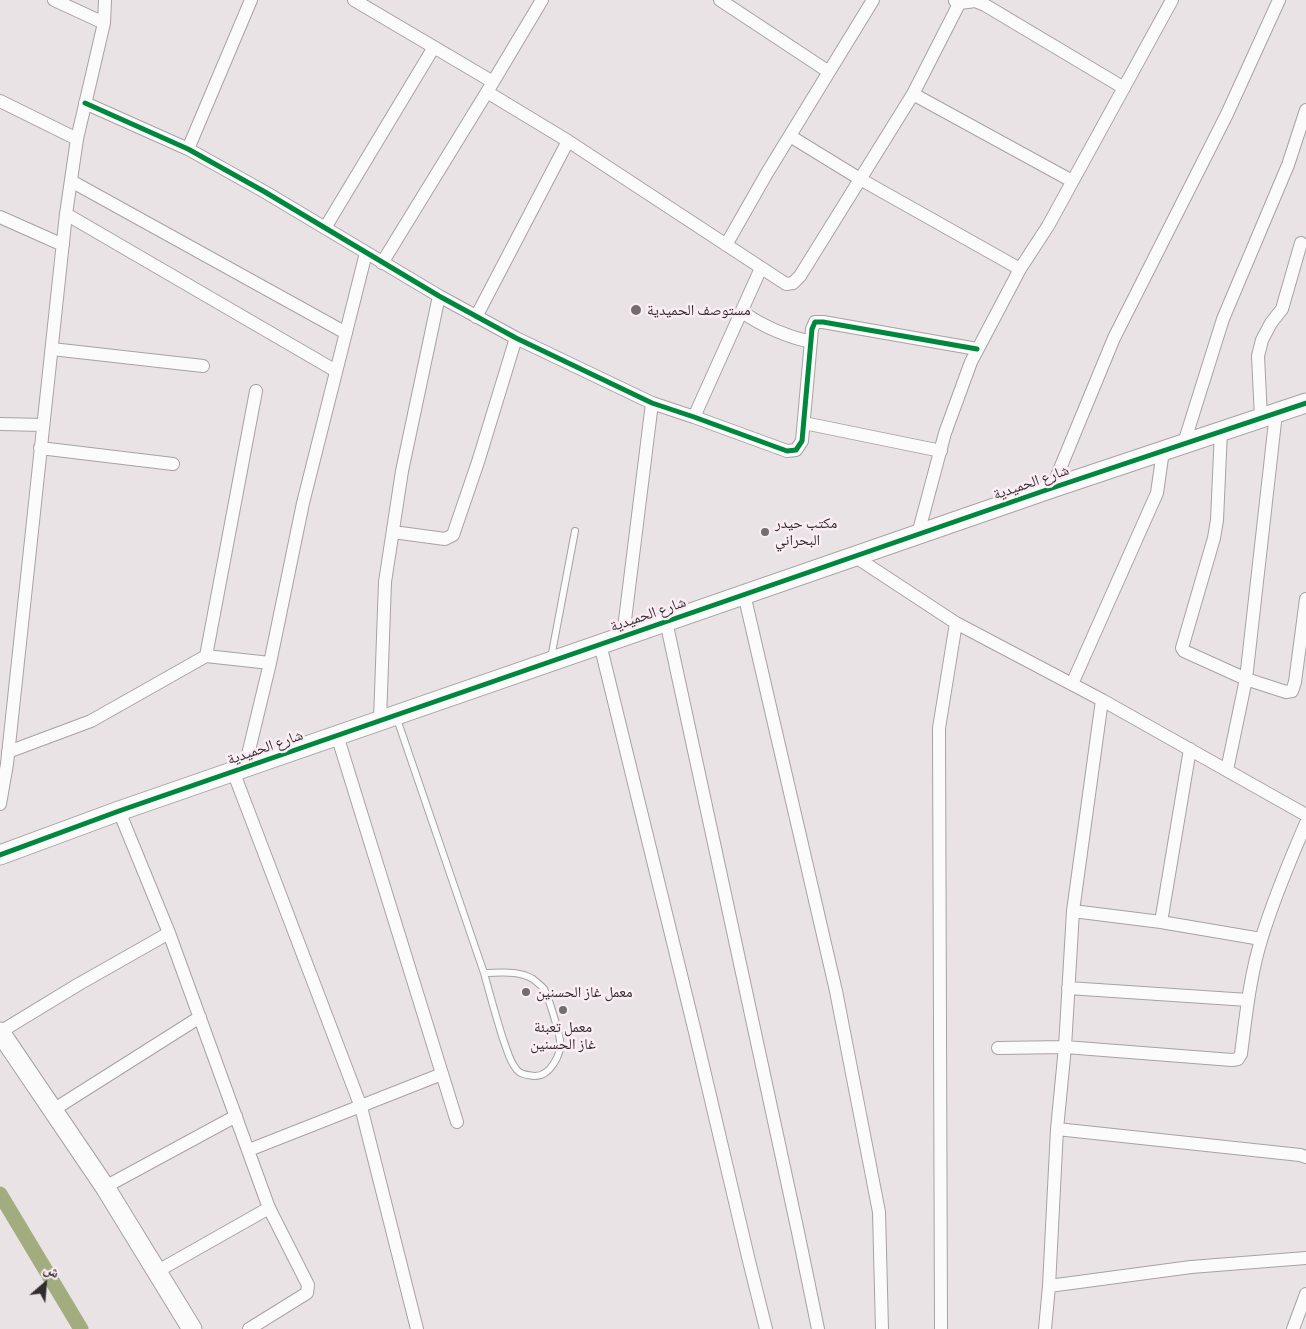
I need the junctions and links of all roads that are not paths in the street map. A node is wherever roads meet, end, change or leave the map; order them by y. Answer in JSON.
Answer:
{"nodes":[{"id":1,"x":54,"y":0,"type":"edge"},
{"id":2,"x":105,"y":0,"type":"edge"},
{"id":3,"x":251,"y":0,"type":"edge"},
{"id":4,"x":354,"y":0,"type":"edge"},
{"id":5,"x":542,"y":0,"type":"edge"},
{"id":6,"x":720,"y":0,"type":"edge"},
{"id":7,"x":873,"y":0,"type":"edge"},
{"id":8,"x":1172,"y":0,"type":"edge"},
{"id":9,"x":1279,"y":0,"type":"edge"},
{"id":10,"x":958,"y":1,"type":"edge"},
{"id":11,"x":104,"y":23,"type":"junction"},
{"id":12,"x":434,"y":47,"type":"junction"},
{"id":13,"x":829,"y":72,"type":"junction"},
{"id":14,"x":490,"y":87,"type":"junction"},
{"id":15,"x":1124,"y":88,"type":"junction"},
{"id":16,"x":913,"y":94,"type":"junction"},
{"id":17,"x":0,"y":101,"type":"edge"},
{"id":18,"x":85,"y":103,"type":"junction"},
{"id":19,"x":1306,"y":110,"type":"edge"},
{"id":20,"x":790,"y":136,"type":"junction"},
{"id":21,"x":77,"y":139,"type":"junction"},
{"id":22,"x":568,"y":141,"type":"junction"},
{"id":23,"x":188,"y":149,"type":"junction"},
{"id":24,"x":860,"y":179,"type":"junction"},
{"id":25,"x":71,"y":181,"type":"junction"},
{"id":26,"x":1072,"y":182,"type":"junction"},
{"id":27,"x":66,"y":214,"type":"junction"},
{"id":28,"x":0,"y":217,"type":"edge"},
{"id":29,"x":325,"y":228,"type":"junction"},
{"id":30,"x":1301,"y":243,"type":"dead end"},
{"id":31,"x":63,"y":245,"type":"junction"},
{"id":32,"x":726,"y":245,"type":"junction"},
{"id":33,"x":366,"y":253,"type":"junction"},
{"id":34,"x":382,"y":263,"type":"junction"},
{"id":35,"x":762,"y":268,"type":"junction"},
{"id":36,"x":1020,"y":269,"type":"junction"},
{"id":37,"x":439,"y":296,"type":"junction"},
{"id":38,"x":742,"y":312,"type":"junction"},
{"id":39,"x":476,"y":317,"type":"junction"},
{"id":40,"x":346,"y":333,"type":"junction"},
{"id":41,"x":516,"y":338,"type":"junction"},
{"id":42,"x":811,"y":342,"type":"junction"},
{"id":43,"x":52,"y":349,"type":"junction"},
{"id":44,"x":977,"y":349,"type":"junction"},
{"id":45,"x":203,"y":366,"type":"dead end"},
{"id":46,"x":336,"y":371,"type":"junction"},
{"id":47,"x":256,"y":391,"type":"dead end"},
{"id":48,"x":652,"y":403,"type":"junction"},
{"id":49,"x":1306,"y":403,"type":"edge"},
{"id":50,"x":1268,"y":415,"type":"junction"},
{"id":51,"x":694,"y":417,"type":"junction"},
{"id":52,"x":804,"y":423,"type":"junction"},
{"id":53,"x":0,"y":424,"type":"edge"},
{"id":54,"x":43,"y":425,"type":"junction"},
{"id":55,"x":1221,"y":431,"type":"junction"},
{"id":56,"x":1184,"y":444,"type":"junction"},
{"id":57,"x":40,"y":448,"type":"junction"},
{"id":58,"x":1163,"y":450,"type":"junction"},
{"id":59,"x":941,"y":451,"type":"junction"},
{"id":60,"x":174,"y":464,"type":"dead end"},
{"id":61,"x":1052,"y":488,"type":"junction"},
{"id":62,"x":575,"y":531,"type":"dead end"},
{"id":63,"x":393,"y":532,"type":"junction"},
{"id":64,"x":918,"y":534,"type":"junction"},
{"id":65,"x":854,"y":556,"type":"junction"},
{"id":66,"x":744,"y":594,"type":"junction"},
{"id":67,"x":1306,"y":599,"type":"edge"},
{"id":68,"x":666,"y":621,"type":"junction"},
{"id":69,"x":956,"y":624,"type":"junction"},
{"id":70,"x":623,"y":636,"type":"junction"},
{"id":71,"x":600,"y":644,"type":"junction"},
{"id":72,"x":206,"y":656,"type":"junction"},
{"id":73,"x":550,"y":662,"type":"junction"},
{"id":74,"x":270,"y":663,"type":"junction"},
{"id":75,"x":1246,"y":679,"type":"junction"},
{"id":76,"x":1072,"y":684,"type":"junction"},
{"id":77,"x":1102,"y":700,"type":"junction"},
{"id":78,"x":388,"y":718,"type":"junction"},
{"id":79,"x":338,"y":735,"type":"junction"},
{"id":80,"x":1190,"y":749,"type":"junction"},
{"id":81,"x":5,"y":760,"type":"edge"},
{"id":82,"x":239,"y":769,"type":"junction"},
{"id":83,"x":1226,"y":770,"type":"junction"},
{"id":84,"x":0,"y":804,"type":"edge"},
{"id":85,"x":119,"y":811,"type":"junction"},
{"id":86,"x":1306,"y":815,"type":"edge"},
{"id":87,"x":1306,"y":823,"type":"edge"},
{"id":88,"x":0,"y":855,"type":"edge"},
{"id":89,"x":1073,"y":911,"type":"junction"},
{"id":90,"x":1161,"y":922,"type":"junction"},
{"id":91,"x":169,"y":933,"type":"junction"},
{"id":92,"x":1261,"y":939,"type":"junction"},
{"id":93,"x":484,"y":973,"type":"junction"},
{"id":94,"x":1068,"y":988,"type":"junction"},
{"id":95,"x":1248,"y":1000,"type":"junction"},
{"id":96,"x":200,"y":1017,"type":"junction"},
{"id":97,"x":0,"y":1032,"type":"edge"},
{"id":98,"x":1065,"y":1047,"type":"junction"},
{"id":99,"x":998,"y":1048,"type":"dead end"},
{"id":100,"x":442,"y":1074,"type":"junction"},
{"id":101,"x":362,"y":1107,"type":"junction"},
{"id":102,"x":53,"y":1110,"type":"junction"},
{"id":103,"x":236,"y":1116,"type":"junction"},
{"id":104,"x":457,"y":1122,"type":"dead end"},
{"id":105,"x":1058,"y":1130,"type":"junction"},
{"id":106,"x":249,"y":1150,"type":"junction"},
{"id":107,"x":1306,"y":1157,"type":"edge"},
{"id":108,"x":105,"y":1187,"type":"junction"},
{"id":109,"x":270,"y":1208,"type":"junction"},
{"id":110,"x":1306,"y":1258,"type":"edge"},
{"id":111,"x":156,"y":1272,"type":"junction"},
{"id":112,"x":1048,"y":1286,"type":"junction"},
{"id":113,"x":1306,"y":1294,"type":"edge"},
{"id":114,"x":192,"y":1329,"type":"edge"},
{"id":115,"x":248,"y":1329,"type":"edge"},
{"id":116,"x":416,"y":1329,"type":"edge"},
{"id":117,"x":766,"y":1329,"type":"edge"},
{"id":118,"x":818,"y":1329,"type":"edge"},
{"id":119,"x":882,"y":1329,"type":"edge"},
{"id":120,"x":941,"y":1329,"type":"edge"},
{"id":121,"x":1044,"y":1329,"type":"edge"},
{"id":122,"x":1293,"y":1329,"type":"edge"}],
"edges":[{"from":1,"to":11,"type":"street"},
{"from":2,"to":11,"type":"street"},
{"from":3,"to":23,"type":"street"},
{"from":4,"to":12,"type":"street"},
{"from":5,"to":14,"type":"street"},
{"from":6,"to":13,"type":"street"},
{"from":7,"to":13,"type":"street"},
{"from":8,"to":15,"type":"street"},
{"from":9,"to":61,"type":"street"},
{"from":10,"to":15,"type":"street"},
{"from":10,"to":16,"type":"street"},
{"from":11,"to":18,"type":"street"},
{"from":12,"to":14,"type":"street"},
{"from":12,"to":29,"type":"street"},
{"from":13,"to":20,"type":"street"},
{"from":14,"to":22,"type":"street"},
{"from":14,"to":34,"type":"street"},
{"from":15,"to":26,"type":"street"},
{"from":16,"to":24,"type":"street"},
{"from":16,"to":26,"type":"street"},
{"from":17,"to":21,"type":"street"},
{"from":18,"to":21,"type":"street"},
{"from":18,"to":23,"type":"street"},
{"from":19,"to":56,"type":"street"},
{"from":20,"to":24,"type":"street"},
{"from":20,"to":32,"type":"street"},
{"from":21,"to":25,"type":"street"},
{"from":22,"to":32,"type":"street"},
{"from":22,"to":39,"type":"street"},
{"from":23,"to":29,"type":"street"},
{"from":24,"to":35,"type":"street"},
{"from":24,"to":36,"type":"street"},
{"from":25,"to":27,"type":"street"},
{"from":25,"to":40,"type":"street"},
{"from":26,"to":36,"type":"street"},
{"from":27,"to":31,"type":"street"},
{"from":27,"to":46,"type":"street"},
{"from":28,"to":31,"type":"street"},
{"from":29,"to":33,"type":"street"},
{"from":30,"to":50,"type":"street"},
{"from":31,"to":43,"type":"street"},
{"from":32,"to":35,"type":"street"},
{"from":33,"to":34,"type":"street"},
{"from":33,"to":40,"type":"street"},
{"from":34,"to":37,"type":"street"},
{"from":35,"to":38,"type":"street"},
{"from":36,"to":44,"type":"street"},
{"from":37,"to":39,"type":"street"},
{"from":37,"to":63,"type":"street"},
{"from":38,"to":42,"type":"street"},
{"from":38,"to":51,"type":"street"},
{"from":39,"to":41,"type":"street"},
{"from":40,"to":46,"type":"street"},
{"from":41,"to":48,"type":"street"},
{"from":41,"to":63,"type":"street"},
{"from":42,"to":44,"type":"street"},
{"from":42,"to":52,"type":"street"},
{"from":43,"to":45,"type":"street"},
{"from":43,"to":54,"type":"street"},
{"from":44,"to":59,"type":"street"},
{"from":46,"to":74,"type":"street"},
{"from":47,"to":72,"type":"street"},
{"from":48,"to":51,"type":"street"},
{"from":48,"to":70,"type":"street"},
{"from":49,"to":50,"type":"street","name":"شارع الحميدية"},
{"from":50,"to":55,"type":"street","name":"شارع الحميدية"},
{"from":50,"to":75,"type":"street"},
{"from":51,"to":52,"type":"street"},
{"from":52,"to":59,"type":"street"},
{"from":53,"to":54,"type":"street"},
{"from":54,"to":57,"type":"street"},
{"from":55,"to":56,"type":"street","name":"شارع الحميدية"},
{"from":55,"to":75,"type":"street"},
{"from":56,"to":58,"type":"street","name":"شارع الحميدية"},
{"from":57,"to":60,"type":"street"},
{"from":57,"to":81,"type":"street"},
{"from":58,"to":61,"type":"street","name":"شارع الحميدية"},
{"from":58,"to":76,"type":"street"},
{"from":59,"to":64,"type":"street"},
{"from":61,"to":64,"type":"street","name":"شارع الحميدية"},
{"from":62,"to":73,"type":"lane"},
{"from":63,"to":78,"type":"street"},
{"from":64,"to":65,"type":"street","name":"شارع الحميدية"},
{"from":65,"to":66,"type":"street","name":"شارع الحميدية"},
{"from":65,"to":69,"type":"street"},
{"from":66,"to":68,"type":"street","name":"شارع الحميدية"},
{"from":66,"to":119,"type":"street"},
{"from":67,"to":75,"type":"street"},
{"from":68,"to":70,"type":"street","name":"شارع الحميدية"},
{"from":68,"to":118,"type":"street"},
{"from":69,"to":76,"type":"street"},
{"from":69,"to":120,"type":"street"},
{"from":70,"to":71,"type":"street","name":"شارع الحميدية"},
{"from":71,"to":73,"type":"street","name":"شارع الحميدية"},
{"from":71,"to":117,"type":"street"},
{"from":72,"to":74,"type":"street"},
{"from":72,"to":81,"type":"street"},
{"from":73,"to":78,"type":"street","name":"شارع الحميدية"},
{"from":74,"to":82,"type":"street"},
{"from":75,"to":83,"type":"street"},
{"from":76,"to":77,"type":"street"},
{"from":77,"to":80,"type":"street"},
{"from":77,"to":89,"type":"street"},
{"from":78,"to":79,"type":"street","name":"شارع الحميدية"},
{"from":78,"to":93,"type":"lane"},
{"from":79,"to":82,"type":"street","name":"شارع الحميدية"},
{"from":79,"to":100,"type":"street"},
{"from":80,"to":83,"type":"street"},
{"from":80,"to":90,"type":"street"},
{"from":81,"to":84,"type":"street"},
{"from":82,"to":85,"type":"street","name":"شارع الحميدية"},
{"from":82,"to":101,"type":"street"},
{"from":83,"to":86,"type":"street"},
{"from":85,"to":88,"type":"street","name":"شارع الحميدية"},
{"from":85,"to":91,"type":"street"},
{"from":87,"to":92,"type":"street"},
{"from":89,"to":90,"type":"street"},
{"from":89,"to":94,"type":"street"},
{"from":90,"to":92,"type":"street"},
{"from":91,"to":96,"type":"street"},
{"from":91,"to":97,"type":"street"},
{"from":92,"to":95,"type":"street"},
{"from":93,"to":93,"type":"lane"},
{"from":94,"to":95,"type":"street"},
{"from":94,"to":98,"type":"street"},
{"from":95,"to":98,"type":"street"},
{"from":96,"to":102,"type":"street"},
{"from":96,"to":103,"type":"street"},
{"from":97,"to":102,"type":"street"},
{"from":98,"to":99,"type":"street"},
{"from":98,"to":105,"type":"street"},
{"from":100,"to":101,"type":"street"},
{"from":100,"to":104,"type":"street"},
{"from":101,"to":106,"type":"street"},
{"from":101,"to":116,"type":"street"},
{"from":102,"to":108,"type":"street"},
{"from":103,"to":106,"type":"street"},
{"from":103,"to":108,"type":"street"},
{"from":105,"to":107,"type":"street"},
{"from":105,"to":112,"type":"street"},
{"from":106,"to":109,"type":"street"},
{"from":108,"to":111,"type":"street"},
{"from":109,"to":111,"type":"street"},
{"from":109,"to":115,"type":"street"},
{"from":110,"to":112,"type":"street"},
{"from":111,"to":114,"type":"street"},
{"from":112,"to":121,"type":"street"},
{"from":113,"to":122,"type":"street"}]}
